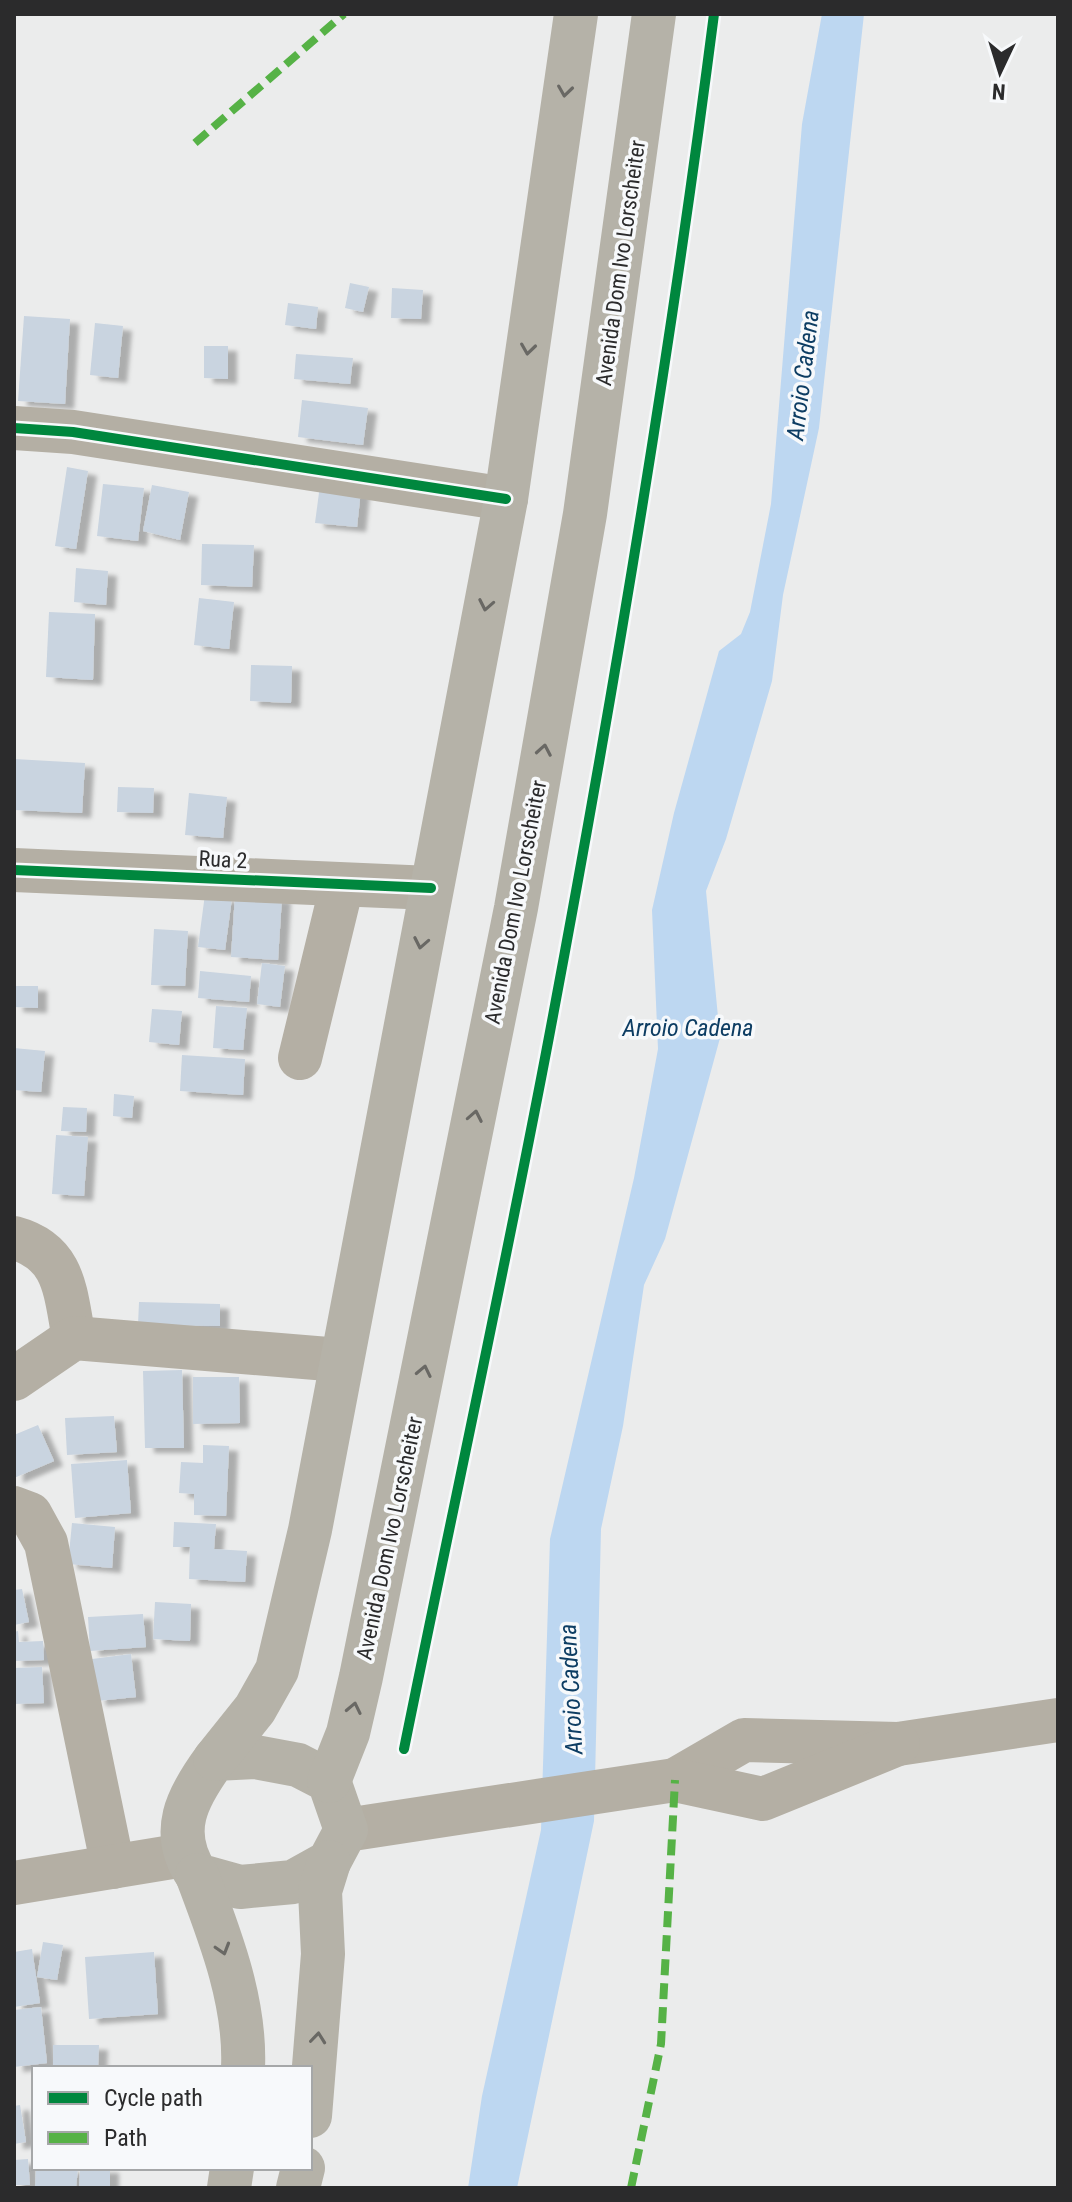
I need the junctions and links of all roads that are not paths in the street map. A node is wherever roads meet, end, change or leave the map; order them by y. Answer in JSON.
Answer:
{"nodes":[{"id":1,"x":576,"y":14,"type":"edge"},
{"id":2,"x":654,"y":14,"type":"edge"},
{"id":3,"x":14,"y":428,"type":"edge"},
{"id":4,"x":506,"y":499,"type":"junction"},
{"id":5,"x":14,"y":870,"type":"edge"},
{"id":6,"x":342,"y":885,"type":"junction"},
{"id":7,"x":431,"y":888,"type":"junction"},
{"id":8,"x":300,"y":1058,"type":"dead end"},
{"id":9,"x":14,"y":1238,"type":"edge"},
{"id":10,"x":74,"y":1338,"type":"junction"},
{"id":11,"x":340,"y":1360,"type":"junction"},
{"id":12,"x":14,"y":1379,"type":"edge"},
{"id":13,"x":14,"y":1508,"type":"edge"},
{"id":14,"x":1058,"y":1720,"type":"edge"},
{"id":15,"x":898,"y":1744,"type":"junction"},
{"id":16,"x":215,"y":1759,"type":"junction"},
{"id":17,"x":329,"y":1781,"type":"junction"},
{"id":18,"x":654,"y":1782,"type":"junction"},
{"id":19,"x":338,"y":1846,"type":"junction"},
{"id":20,"x":190,"y":1865,"type":"junction"},
{"id":21,"x":113,"y":1867,"type":"junction"},
{"id":22,"x":14,"y":1883,"type":"edge"},
{"id":23,"x":243,"y":2066,"type":"edge"},
{"id":24,"x":312,"y":2091,"type":"edge"}],
"edges":[{"from":1,"to":4,"type":"main road","one_way":true},
{"from":17,"to":2,"type":"main road","name":"Avenida Dom Ivo Lorscheiter","one_way":true},
{"from":3,"to":4,"type":"street"},
{"from":4,"to":7,"type":"main road","one_way":true},
{"from":5,"to":6,"type":"street","name":"Rua 2"},
{"from":6,"to":7,"type":"street","name":"Rua 2"},
{"from":6,"to":8,"type":"street"},
{"from":7,"to":11,"type":"main road","one_way":true},
{"from":9,"to":10,"type":"street"},
{"from":10,"to":11,"type":"street"},
{"from":10,"to":12,"type":"street"},
{"from":11,"to":16,"type":"main road"},
{"from":13,"to":21,"type":"street"},
{"from":14,"to":15,"type":"street"},
{"from":15,"to":18,"type":"street"},
{"from":15,"to":18,"type":"street"},
{"from":16,"to":17,"type":"main road"},
{"from":16,"to":20,"type":"main road"},
{"from":17,"to":19,"type":"main road"},
{"from":18,"to":19,"type":"street"},
{"from":19,"to":20,"type":"main road"},
{"from":24,"to":19,"type":"main road","one_way":true},
{"from":20,"to":21,"type":"street"},
{"from":20,"to":23,"type":"main road","one_way":true},
{"from":21,"to":22,"type":"street"}]}
